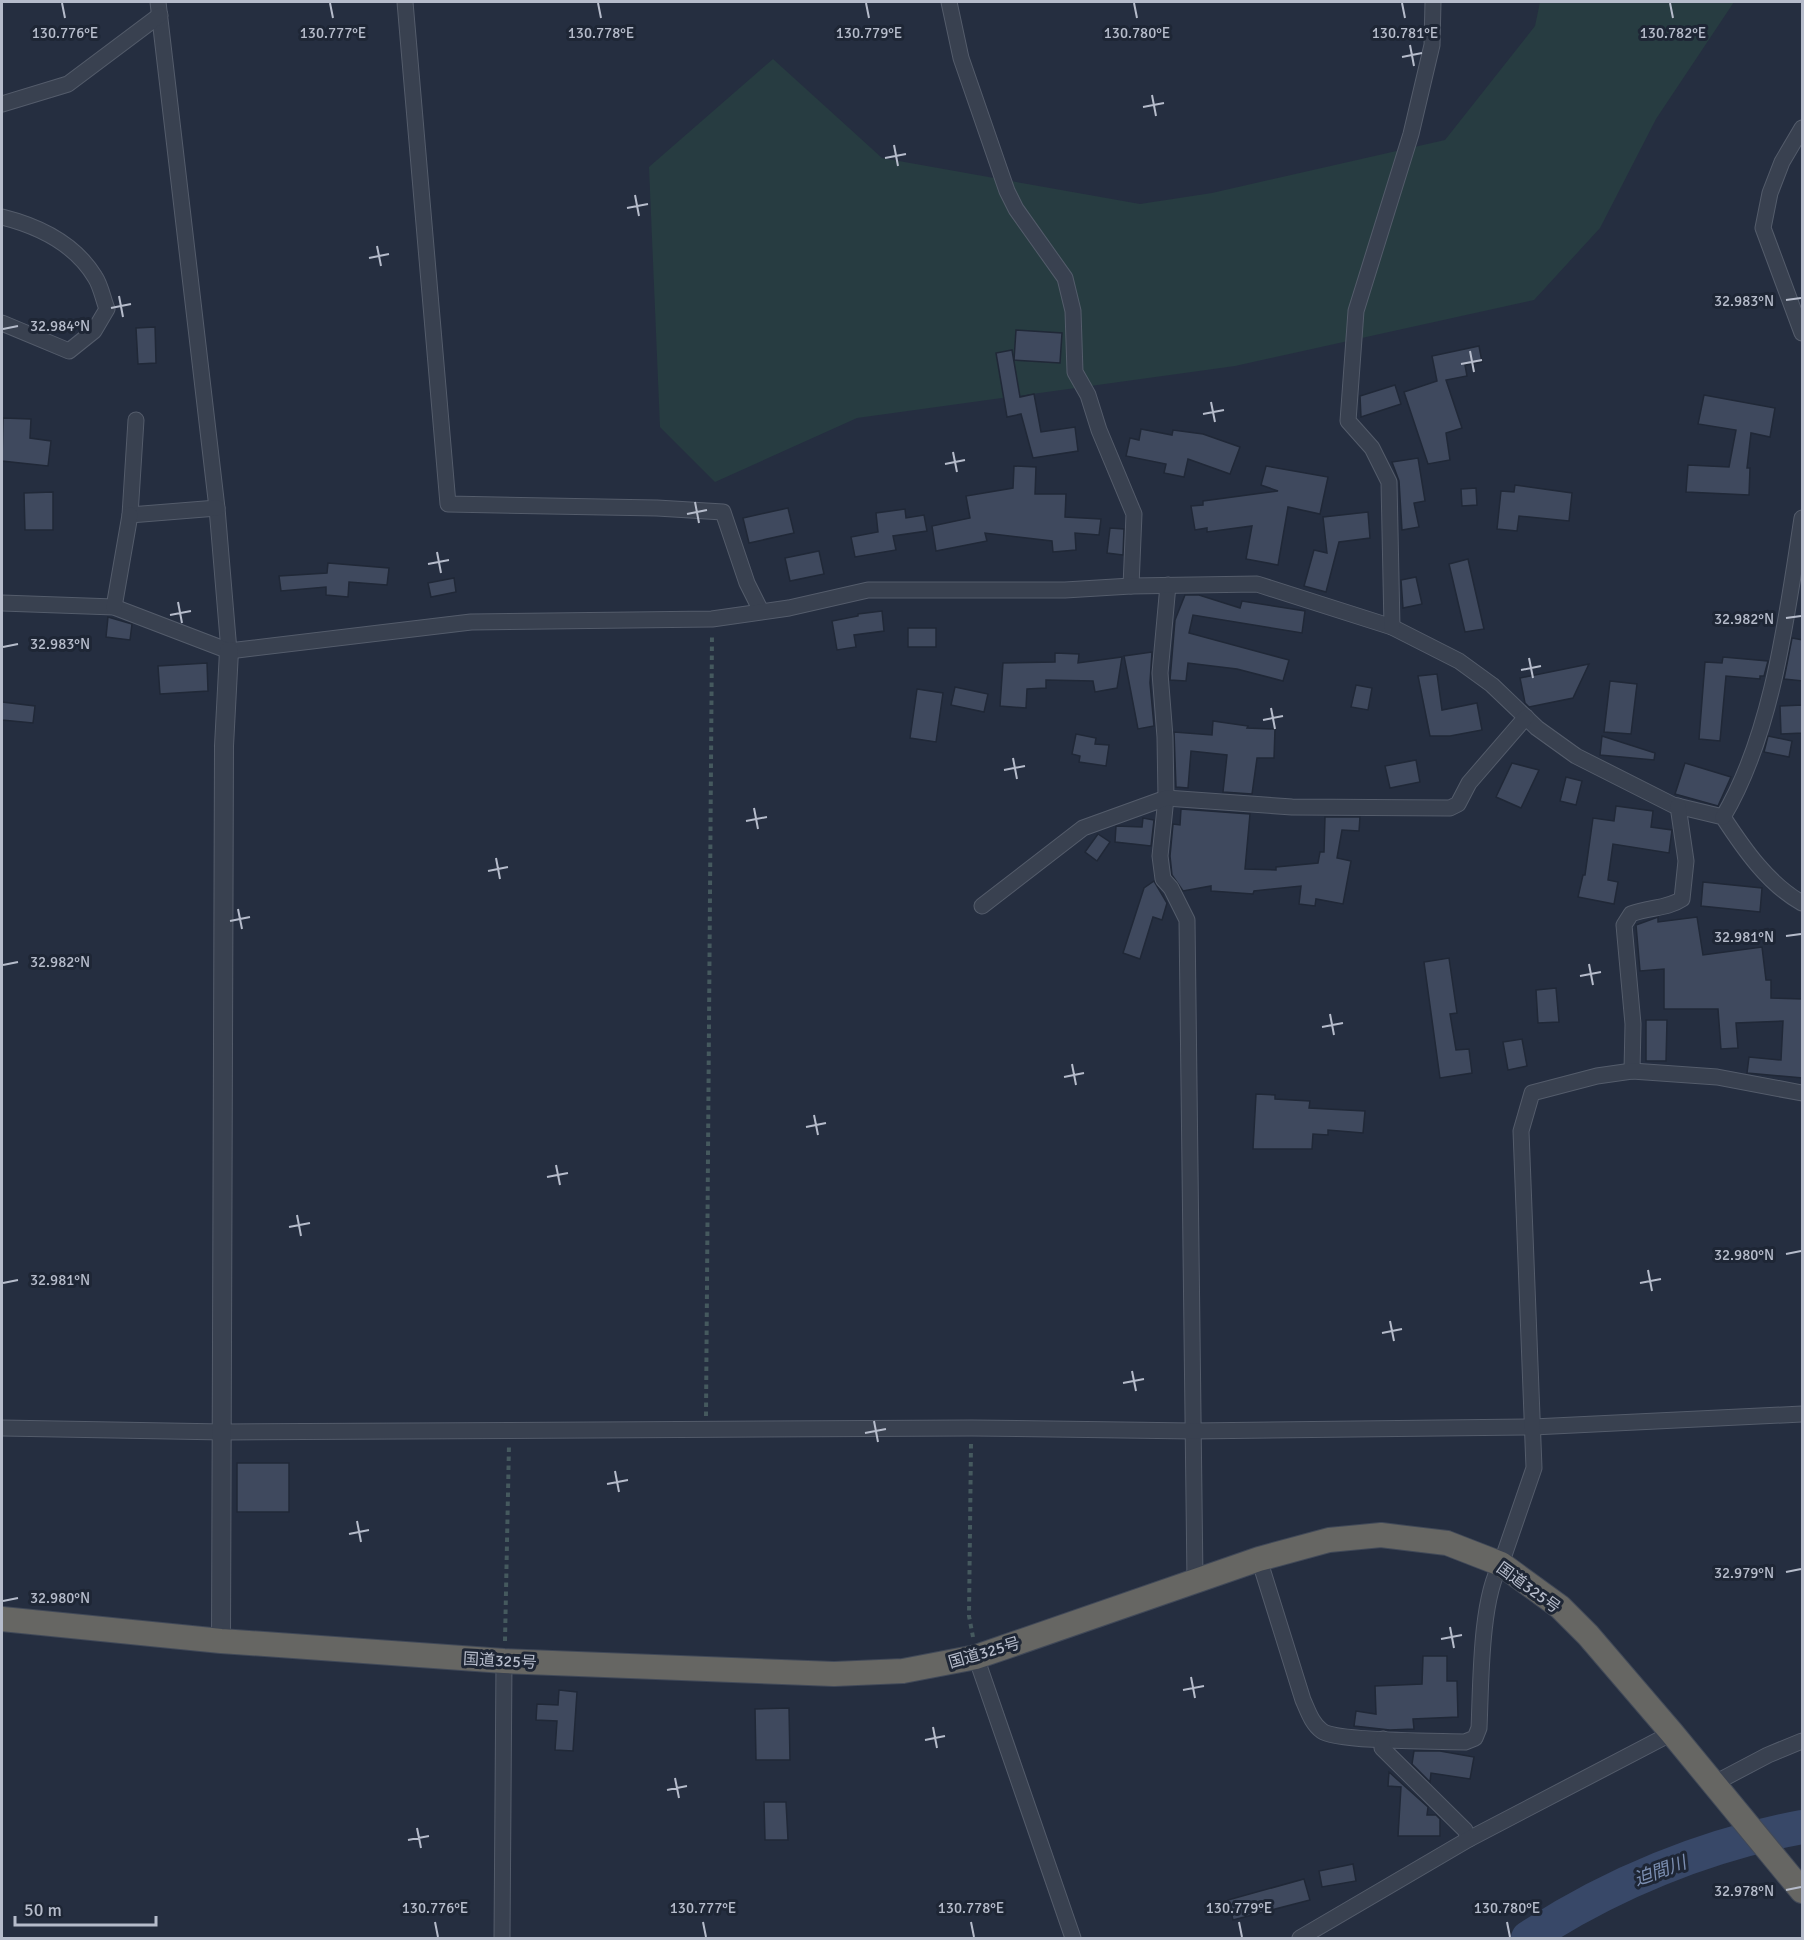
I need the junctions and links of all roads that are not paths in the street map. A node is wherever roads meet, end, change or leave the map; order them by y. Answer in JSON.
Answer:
{"nodes":[{"id":1,"x":405,"y":2,"type":"edge"},
{"id":2,"x":949,"y":2,"type":"edge"},
{"id":3,"x":1433,"y":2,"type":"edge"},
{"id":4,"x":159,"y":8,"type":"edge"},
{"id":5,"x":2,"y":104,"type":"edge"},
{"id":6,"x":1803,"y":128,"type":"edge"},
{"id":7,"x":2,"y":217,"type":"edge"},
{"id":8,"x":2,"y":323,"type":"edge"},
{"id":9,"x":1803,"y":333,"type":"edge"},
{"id":10,"x":136,"y":420,"type":"dead end"},
{"id":11,"x":217,"y":508,"type":"junction"},
{"id":12,"x":130,"y":515,"type":"junction"},
{"id":13,"x":1803,"y":518,"type":"edge"},
{"id":14,"x":1168,"y":585,"type":"junction"},
{"id":15,"x":1131,"y":586,"type":"junction"},
{"id":16,"x":2,"y":603,"type":"edge"},
{"id":17,"x":114,"y":607,"type":"junction"},
{"id":18,"x":761,"y":611,"type":"junction"},
{"id":19,"x":1392,"y":627,"type":"junction"},
{"id":20,"x":229,"y":651,"type":"junction"},
{"id":21,"x":1526,"y":717,"type":"junction"},
{"id":22,"x":1166,"y":798,"type":"junction"},
{"id":23,"x":1678,"y":806,"type":"junction"},
{"id":24,"x":1723,"y":817,"type":"junction"},
{"id":25,"x":1803,"y":903,"type":"edge"},
{"id":26,"x":982,"y":906,"type":"dead end"},
{"id":27,"x":1632,"y":1071,"type":"junction"},
{"id":28,"x":1803,"y":1093,"type":"edge"},
{"id":29,"x":1803,"y":1414,"type":"edge"},
{"id":30,"x":2,"y":1428,"type":"edge"},
{"id":31,"x":1533,"y":1428,"type":"junction"},
{"id":32,"x":1193,"y":1431,"type":"junction"},
{"id":33,"x":224,"y":1432,"type":"junction"},
{"id":34,"x":1259,"y":1559,"type":"junction"},
{"id":35,"x":1501,"y":1564,"type":"junction"},
{"id":36,"x":1195,"y":1581,"type":"junction"},
{"id":37,"x":2,"y":1619,"type":"edge"},
{"id":38,"x":221,"y":1641,"type":"junction"},
{"id":39,"x":976,"y":1657,"type":"junction"},
{"id":40,"x":504,"y":1661,"type":"junction"},
{"id":41,"x":1672,"y":1733,"type":"junction"},
{"id":42,"x":1383,"y":1739,"type":"junction"},
{"id":43,"x":1803,"y":1741,"type":"edge"},
{"id":44,"x":1717,"y":1790,"type":"junction"},
{"id":45,"x":1469,"y":1839,"type":"junction"},
{"id":46,"x":1803,"y":1891,"type":"edge"},
{"id":47,"x":502,"y":1938,"type":"edge"},
{"id":48,"x":1073,"y":1938,"type":"edge"},
{"id":49,"x":1300,"y":1938,"type":"edge"}],
"edges":[{"from":1,"to":18,"type":"street"},
{"from":2,"to":15,"type":"street"},
{"from":3,"to":19,"type":"street"},
{"from":4,"to":5,"type":"street"},
{"from":4,"to":11,"type":"street"},
{"from":6,"to":9,"type":"street"},
{"from":7,"to":8,"type":"street"},
{"from":10,"to":12,"type":"street"},
{"from":11,"to":12,"type":"street"},
{"from":11,"to":20,"type":"street"},
{"from":12,"to":17,"type":"street"},
{"from":13,"to":24,"type":"street"},
{"from":14,"to":15,"type":"street"},
{"from":14,"to":19,"type":"street"},
{"from":14,"to":22,"type":"street"},
{"from":15,"to":18,"type":"street"},
{"from":16,"to":17,"type":"street"},
{"from":17,"to":20,"type":"street"},
{"from":18,"to":20,"type":"street"},
{"from":19,"to":21,"type":"street"},
{"from":20,"to":33,"type":"street"},
{"from":21,"to":22,"type":"street"},
{"from":21,"to":23,"type":"street"},
{"from":22,"to":26,"type":"street"},
{"from":22,"to":32,"type":"street"},
{"from":23,"to":24,"type":"street"},
{"from":23,"to":27,"type":"street"},
{"from":24,"to":25,"type":"street"},
{"from":27,"to":28,"type":"street"},
{"from":27,"to":31,"type":"street"},
{"from":29,"to":31,"type":"street"},
{"from":30,"to":33,"type":"street"},
{"from":31,"to":32,"type":"street"},
{"from":31,"to":35,"type":"street"},
{"from":32,"to":33,"type":"street"},
{"from":32,"to":36,"type":"street"},
{"from":33,"to":38,"type":"street"},
{"from":34,"to":35,"type":"highway","name":"国道325号"},
{"from":34,"to":36,"type":"highway","name":"国道325号"},
{"from":34,"to":42,"type":"street"},
{"from":35,"to":41,"type":"highway","name":"国道325号"},
{"from":35,"to":42,"type":"street"},
{"from":36,"to":39,"type":"highway","name":"国道325号"},
{"from":37,"to":38,"type":"highway","name":"国道325号"},
{"from":38,"to":40,"type":"highway","name":"国道325号"},
{"from":39,"to":40,"type":"highway","name":"国道325号"},
{"from":39,"to":48,"type":"street"},
{"from":40,"to":47,"type":"street"},
{"from":41,"to":44,"type":"highway","name":"国道325号"},
{"from":41,"to":45,"type":"street"},
{"from":42,"to":45,"type":"street"},
{"from":43,"to":44,"type":"street"},
{"from":44,"to":46,"type":"highway","name":"国道325号"},
{"from":45,"to":49,"type":"street"}]}
